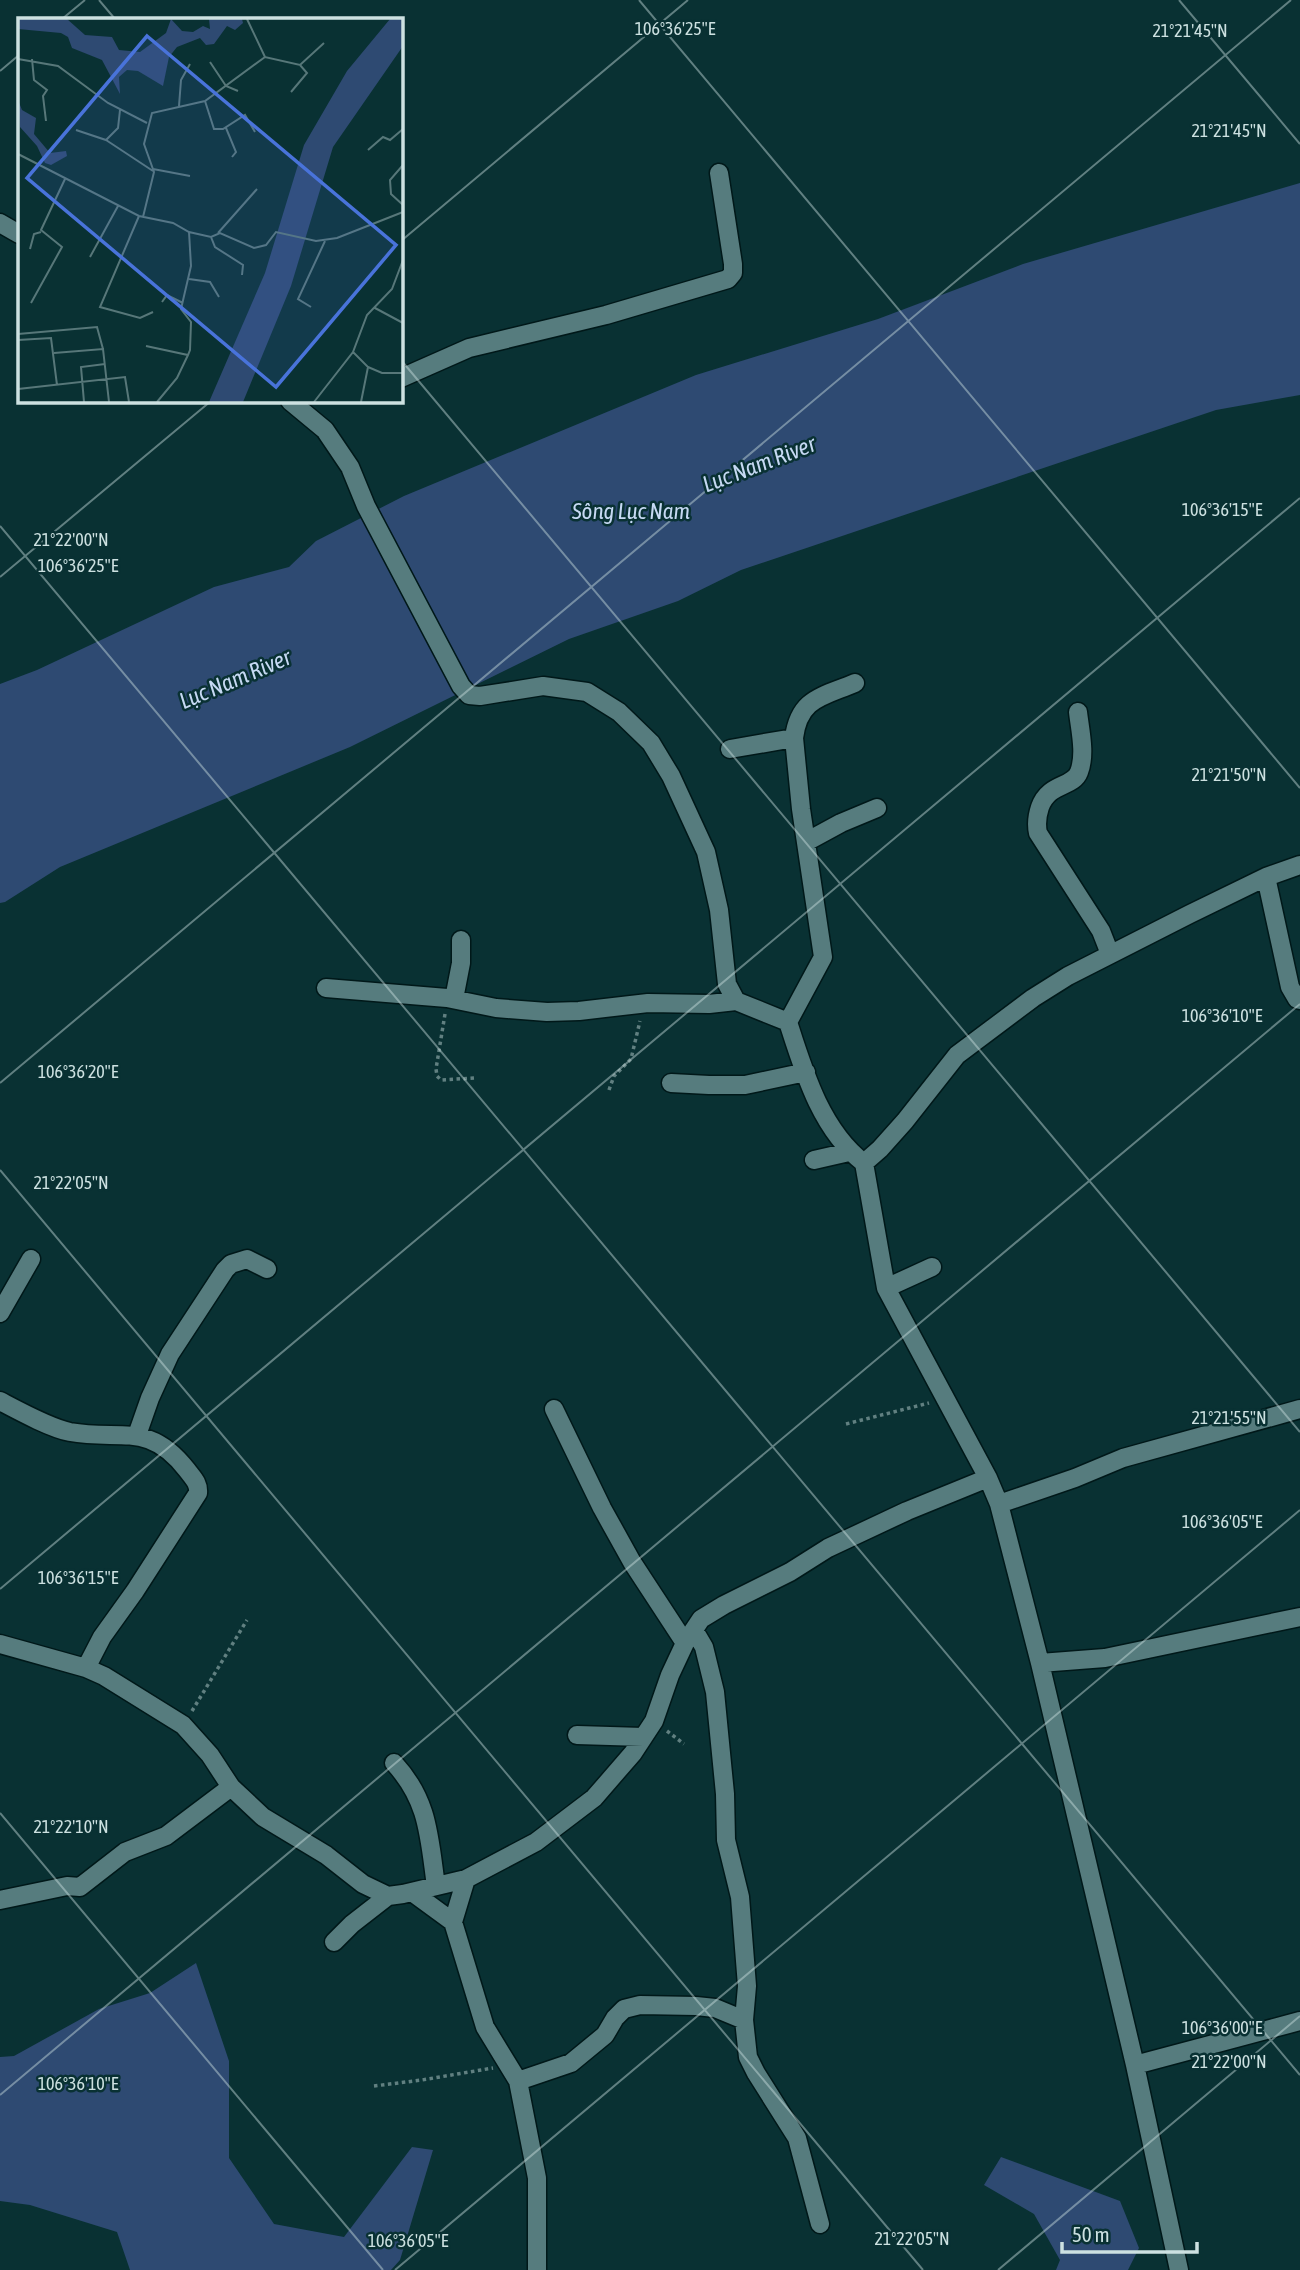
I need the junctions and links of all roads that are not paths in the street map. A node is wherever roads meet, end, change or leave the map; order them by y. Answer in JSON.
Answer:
{"nodes":[{"id":1,"x":719,"y":173,"type":"dead end"},
{"id":2,"x":0,"y":223,"type":"edge"},
{"id":3,"x":18,"y":233,"type":"edge"},
{"id":4,"x":402,"y":378,"type":"edge"},
{"id":5,"x":291,"y":402,"type":"edge"},
{"id":6,"x":855,"y":683,"type":"dead end"},
{"id":7,"x":1078,"y":712,"type":"dead end"},
{"id":8,"x":794,"y":738,"type":"junction"},
{"id":9,"x":730,"y":749,"type":"dead end"},
{"id":10,"x":877,"y":808,"type":"dead end"},
{"id":11,"x":806,"y":842,"type":"junction"},
{"id":12,"x":1300,"y":865,"type":"edge"},
{"id":13,"x":1266,"y":877,"type":"junction"},
{"id":14,"x":461,"y":940,"type":"dead end"},
{"id":15,"x":1110,"y":954,"type":"junction"},
{"id":16,"x":326,"y":988,"type":"dead end"},
{"id":17,"x":451,"y":998,"type":"junction"},
{"id":18,"x":1300,"y":1000,"type":"edge"},
{"id":19,"x":736,"y":1001,"type":"junction"},
{"id":20,"x":788,"y":1022,"type":"junction"},
{"id":21,"x":806,"y":1072,"type":"junction"},
{"id":22,"x":671,"y":1083,"type":"dead end"},
{"id":23,"x":849,"y":1152,"type":"junction"},
{"id":24,"x":814,"y":1160,"type":"dead end"},
{"id":25,"x":864,"y":1163,"type":"junction"},
{"id":26,"x":31,"y":1259,"type":"dead end"},
{"id":27,"x":933,"y":1267,"type":"dead end"},
{"id":28,"x":267,"y":1269,"type":"dead end"},
{"id":29,"x":886,"y":1288,"type":"junction"},
{"id":30,"x":0,"y":1313,"type":"edge"},
{"id":31,"x":0,"y":1401,"type":"edge"},
{"id":32,"x":554,"y":1409,"type":"dead end"},
{"id":33,"x":1300,"y":1409,"type":"edge"},
{"id":34,"x":137,"y":1435,"type":"junction"},
{"id":35,"x":988,"y":1478,"type":"junction"},
{"id":36,"x":999,"y":1504,"type":"junction"},
{"id":37,"x":1300,"y":1617,"type":"edge"},
{"id":38,"x":690,"y":1637,"type":"junction"},
{"id":39,"x":0,"y":1644,"type":"edge"},
{"id":40,"x":1040,"y":1663,"type":"junction"},
{"id":41,"x":86,"y":1668,"type":"junction"},
{"id":42,"x":578,"y":1735,"type":"dead end"},
{"id":43,"x":643,"y":1737,"type":"junction"},
{"id":44,"x":394,"y":1763,"type":"dead end"},
{"id":45,"x":232,"y":1787,"type":"junction"},
{"id":46,"x":466,"y":1879,"type":"junction"},
{"id":47,"x":436,"y":1886,"type":"junction"},
{"id":48,"x":412,"y":1892,"type":"junction"},
{"id":49,"x":388,"y":1896,"type":"junction"},
{"id":50,"x":0,"y":1900,"type":"edge"},
{"id":51,"x":453,"y":1922,"type":"junction"},
{"id":52,"x":334,"y":1942,"type":"dead end"},
{"id":53,"x":744,"y":2020,"type":"junction"},
{"id":54,"x":1300,"y":2021,"type":"edge"},
{"id":55,"x":1135,"y":2065,"type":"junction"},
{"id":56,"x":518,"y":2081,"type":"junction"},
{"id":57,"x":820,"y":2224,"type":"dead end"},
{"id":58,"x":537,"y":2270,"type":"edge"},
{"id":59,"x":1179,"y":2270,"type":"edge"}],
"edges":[{"from":1,"to":4,"type":"street"},
{"from":2,"to":3,"type":"street"},
{"from":5,"to":19,"type":"street"},
{"from":6,"to":8,"type":"street"},
{"from":7,"to":15,"type":"street"},
{"from":8,"to":9,"type":"street"},
{"from":8,"to":11,"type":"street"},
{"from":10,"to":11,"type":"street"},
{"from":11,"to":20,"type":"street"},
{"from":12,"to":13,"type":"street"},
{"from":13,"to":15,"type":"street"},
{"from":13,"to":18,"type":"street"},
{"from":14,"to":17,"type":"street"},
{"from":15,"to":25,"type":"street"},
{"from":16,"to":17,"type":"street"},
{"from":17,"to":19,"type":"street"},
{"from":19,"to":20,"type":"street"},
{"from":20,"to":21,"type":"street"},
{"from":21,"to":22,"type":"street"},
{"from":21,"to":23,"type":"street"},
{"from":23,"to":24,"type":"street"},
{"from":23,"to":25,"type":"street"},
{"from":25,"to":29,"type":"street"},
{"from":26,"to":30,"type":"street"},
{"from":27,"to":29,"type":"street"},
{"from":28,"to":34,"type":"street"},
{"from":29,"to":35,"type":"street"},
{"from":31,"to":34,"type":"street"},
{"from":32,"to":38,"type":"street"},
{"from":33,"to":36,"type":"street"},
{"from":34,"to":41,"type":"street"},
{"from":35,"to":36,"type":"street"},
{"from":35,"to":38,"type":"street"},
{"from":36,"to":40,"type":"street"},
{"from":37,"to":40,"type":"street"},
{"from":38,"to":43,"type":"street"},
{"from":38,"to":53,"type":"street"},
{"from":39,"to":41,"type":"street"},
{"from":40,"to":55,"type":"street"},
{"from":41,"to":45,"type":"street"},
{"from":42,"to":43,"type":"street"},
{"from":43,"to":46,"type":"street"},
{"from":44,"to":47,"type":"street"},
{"from":45,"to":49,"type":"street"},
{"from":45,"to":50,"type":"street"},
{"from":46,"to":47,"type":"street"},
{"from":46,"to":51,"type":"street"},
{"from":47,"to":48,"type":"street"},
{"from":48,"to":49,"type":"street"},
{"from":48,"to":51,"type":"street"},
{"from":49,"to":52,"type":"street"},
{"from":51,"to":56,"type":"street"},
{"from":53,"to":56,"type":"street"},
{"from":53,"to":57,"type":"street"},
{"from":54,"to":55,"type":"street"},
{"from":55,"to":59,"type":"street"},
{"from":56,"to":58,"type":"street"}]}
